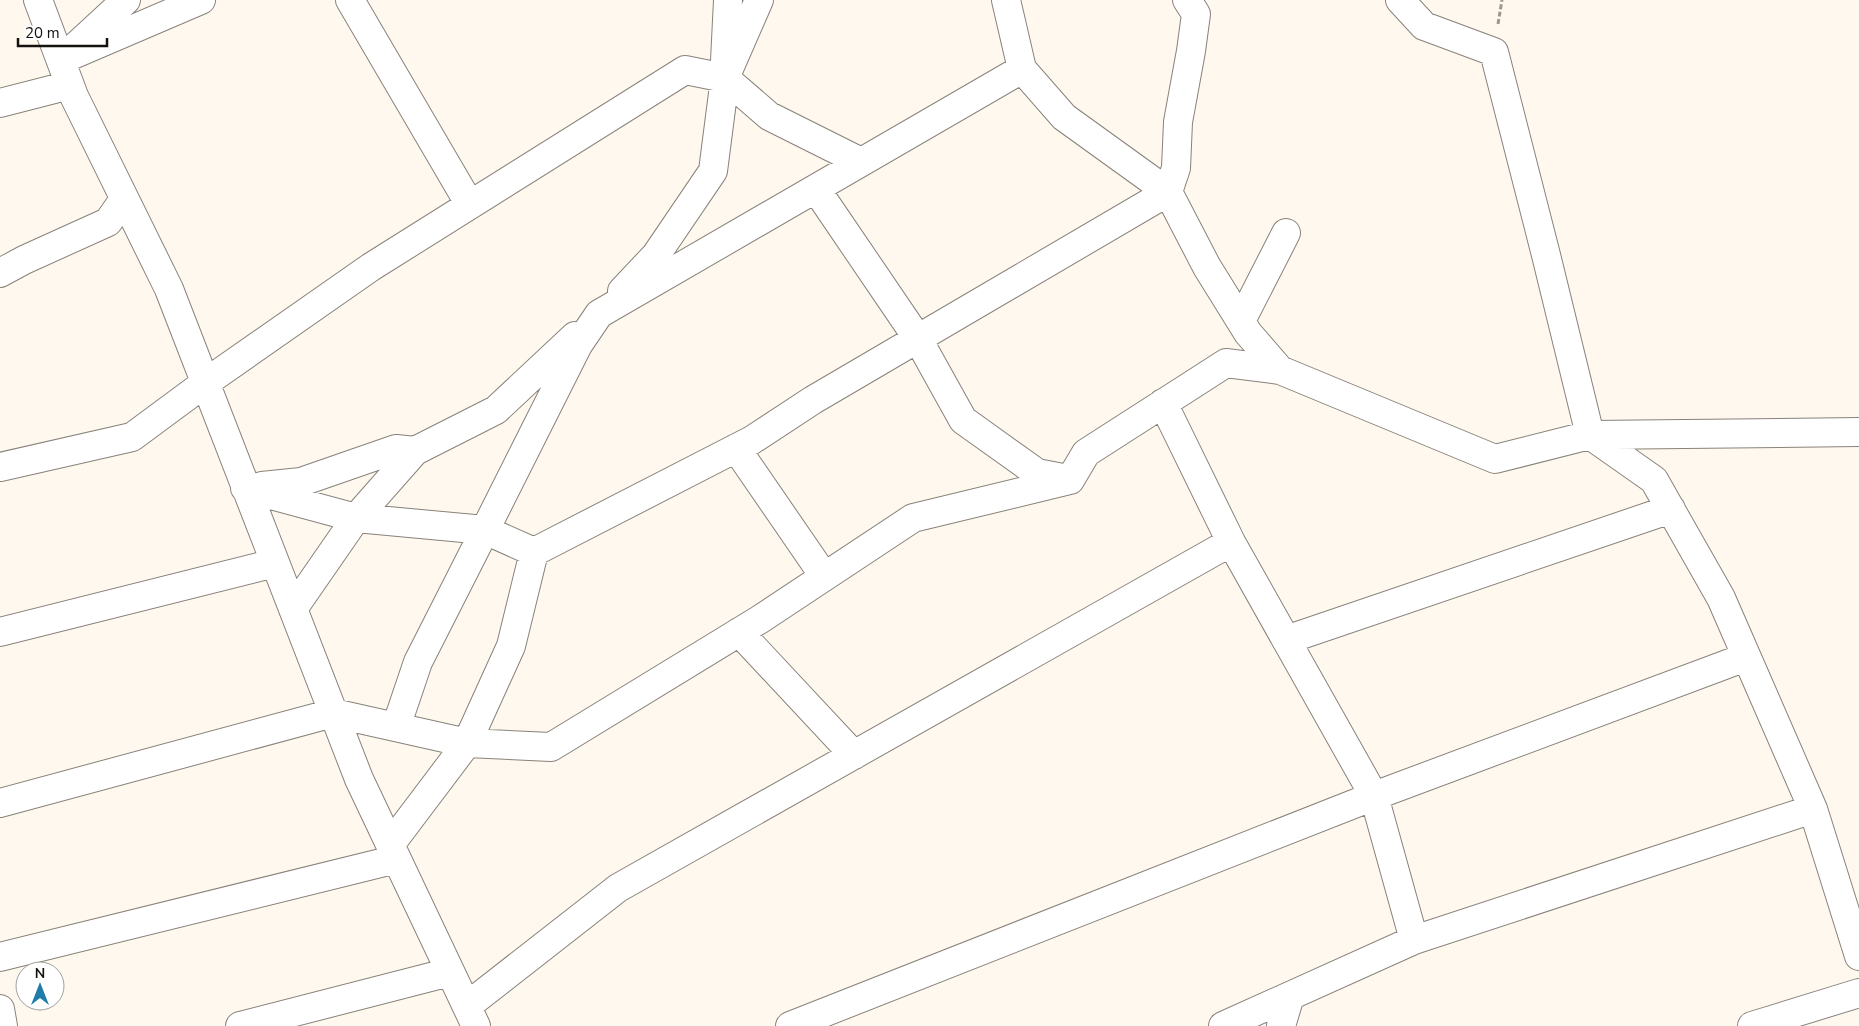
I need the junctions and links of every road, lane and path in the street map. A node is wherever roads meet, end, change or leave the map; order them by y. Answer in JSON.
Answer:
{"nodes":[{"id":1,"x":38,"y":0,"type":"edge"},
{"id":2,"x":126,"y":0,"type":"edge"},
{"id":3,"x":202,"y":0,"type":"edge"},
{"id":4,"x":350,"y":0,"type":"edge"},
{"id":5,"x":728,"y":0,"type":"edge"},
{"id":6,"x":759,"y":0,"type":"edge"},
{"id":7,"x":1006,"y":0,"type":"edge"},
{"id":8,"x":1187,"y":0,"type":"edge"},
{"id":9,"x":1400,"y":0,"type":"edge"},
{"id":10,"x":1022,"y":69,"type":"junction"},
{"id":11,"x":65,"y":73,"type":"junction"},
{"id":12,"x":725,"y":78,"type":"junction"},
{"id":13,"x":0,"y":103,"type":"edge"},
{"id":14,"x":861,"y":162,"type":"junction"},
{"id":15,"x":816,"y":189,"type":"junction"},
{"id":16,"x":1168,"y":192,"type":"junction"},
{"id":17,"x":124,"y":199,"type":"junction"},
{"id":18,"x":470,"y":205,"type":"junction"},
{"id":19,"x":1286,"y":233,"type":"dead end"},
{"id":20,"x":0,"y":273,"type":"edge"},
{"id":21,"x":599,"y":314,"type":"junction"},
{"id":22,"x":1241,"y":321,"type":"junction"},
{"id":23,"x":918,"y":339,"type":"junction"},
{"id":24,"x":1280,"y":370,"type":"junction"},
{"id":25,"x":205,"y":383,"type":"junction"},
{"id":26,"x":1163,"y":403,"type":"junction"},
{"id":27,"x":1859,"y":432,"type":"edge"},
{"id":28,"x":1590,"y":435,"type":"junction"},
{"id":29,"x":736,"y":448,"type":"junction"},
{"id":30,"x":415,"y":451,"type":"junction"},
{"id":31,"x":0,"y":467,"type":"edge"},
{"id":32,"x":1070,"y":480,"type":"junction"},
{"id":33,"x":245,"y":488,"type":"junction"},
{"id":34,"x":1671,"y":509,"type":"junction"},
{"id":35,"x":356,"y":518,"type":"junction"},
{"id":36,"x":485,"y":530,"type":"junction"},
{"id":37,"x":1231,"y":542,"type":"junction"},
{"id":38,"x":534,"y":552,"type":"junction"},
{"id":39,"x":275,"y":563,"type":"junction"},
{"id":40,"x":824,"y":576,"type":"junction"},
{"id":41,"x":293,"y":609,"type":"junction"},
{"id":42,"x":0,"y":632,"type":"edge"},
{"id":43,"x":739,"y":632,"type":"junction"},
{"id":44,"x":1286,"y":640,"type":"junction"},
{"id":45,"x":1746,"y":657,"type":"junction"},
{"id":46,"x":333,"y":713,"type":"junction"},
{"id":47,"x":396,"y":727,"type":"junction"},
{"id":48,"x":467,"y":743,"type":"junction"},
{"id":49,"x":854,"y":755,"type":"junction"},
{"id":50,"x":1374,"y":796,"type":"junction"},
{"id":51,"x":0,"y":803,"type":"edge"},
{"id":52,"x":1813,"y":809,"type":"junction"},
{"id":53,"x":393,"y":852,"type":"junction"},
{"id":54,"x":1414,"y":940,"type":"junction"},
{"id":55,"x":1859,"y":956,"type":"edge"},
{"id":56,"x":0,"y":957,"type":"edge"},
{"id":57,"x":450,"y":972,"type":"junction"},
{"id":58,"x":1859,"y":993,"type":"edge"},
{"id":59,"x":1290,"y":996,"type":"junction"},
{"id":60,"x":0,"y":1010,"type":"edge"},
{"id":61,"x":471,"y":1016,"type":"edge"},
{"id":62,"x":3,"y":1026,"type":"edge"},
{"id":63,"x":240,"y":1026,"type":"edge"},
{"id":64,"x":790,"y":1026,"type":"edge"},
{"id":65,"x":1223,"y":1026,"type":"edge"},
{"id":66,"x":1280,"y":1026,"type":"edge"},
{"id":67,"x":1752,"y":1026,"type":"edge"}],
"edges":[{"from":1,"to":11,"type":"street"},
{"from":2,"to":11,"type":"street"},
{"from":3,"to":11,"type":"street"},
{"from":4,"to":18,"type":"street"},
{"from":5,"to":12,"type":"street"},
{"from":6,"to":12,"type":"street"},
{"from":7,"to":10,"type":"street"},
{"from":8,"to":16,"type":"street"},
{"from":9,"to":28,"type":"street"},
{"from":10,"to":14,"type":"street"},
{"from":10,"to":16,"type":"street"},
{"from":11,"to":13,"type":"street"},
{"from":11,"to":17,"type":"street"},
{"from":12,"to":14,"type":"street"},
{"from":12,"to":18,"type":"street"},
{"from":12,"to":21,"type":"street"},
{"from":14,"to":15,"type":"street"},
{"from":15,"to":21,"type":"street"},
{"from":15,"to":23,"type":"street"},
{"from":16,"to":22,"type":"street"},
{"from":16,"to":23,"type":"street"},
{"from":17,"to":20,"type":"street"},
{"from":17,"to":25,"type":"street"},
{"from":18,"to":25,"type":"street"},
{"from":19,"to":22,"type":"street"},
{"from":21,"to":30,"type":"street"},
{"from":21,"to":36,"type":"street"},
{"from":22,"to":24,"type":"street"},
{"from":23,"to":29,"type":"street"},
{"from":23,"to":32,"type":"street"},
{"from":24,"to":26,"type":"street"},
{"from":24,"to":28,"type":"street"},
{"from":25,"to":31,"type":"street"},
{"from":25,"to":33,"type":"street"},
{"from":26,"to":32,"type":"street"},
{"from":26,"to":37,"type":"street"},
{"from":27,"to":28,"type":"street"},
{"from":28,"to":34,"type":"street"},
{"from":29,"to":38,"type":"street"},
{"from":29,"to":40,"type":"street"},
{"from":30,"to":33,"type":"street"},
{"from":30,"to":35,"type":"street"},
{"from":32,"to":40,"type":"street"},
{"from":33,"to":35,"type":"street"},
{"from":33,"to":39,"type":"street"},
{"from":34,"to":44,"type":"street"},
{"from":34,"to":45,"type":"street"},
{"from":35,"to":36,"type":"street"},
{"from":35,"to":41,"type":"street"},
{"from":36,"to":38,"type":"street"},
{"from":36,"to":47,"type":"street"},
{"from":37,"to":44,"type":"street"},
{"from":37,"to":49,"type":"street"},
{"from":38,"to":48,"type":"street"},
{"from":39,"to":41,"type":"street"},
{"from":39,"to":42,"type":"street"},
{"from":40,"to":43,"type":"street"},
{"from":41,"to":46,"type":"street"},
{"from":43,"to":48,"type":"street"},
{"from":43,"to":49,"type":"street"},
{"from":44,"to":50,"type":"street"},
{"from":45,"to":50,"type":"street"},
{"from":45,"to":52,"type":"street"},
{"from":46,"to":47,"type":"street"},
{"from":46,"to":51,"type":"street"},
{"from":46,"to":53,"type":"street"},
{"from":47,"to":48,"type":"street"},
{"from":48,"to":53,"type":"street"},
{"from":49,"to":61,"type":"street"},
{"from":50,"to":54,"type":"street"},
{"from":50,"to":64,"type":"street"},
{"from":52,"to":54,"type":"street"},
{"from":52,"to":55,"type":"street"},
{"from":53,"to":56,"type":"street"},
{"from":53,"to":57,"type":"street"},
{"from":54,"to":59,"type":"street"},
{"from":57,"to":61,"type":"street"},
{"from":57,"to":63,"type":"street"},
{"from":58,"to":67,"type":"street"},
{"from":59,"to":65,"type":"street"},
{"from":59,"to":66,"type":"street"},
{"from":60,"to":62,"type":"street"}]}
